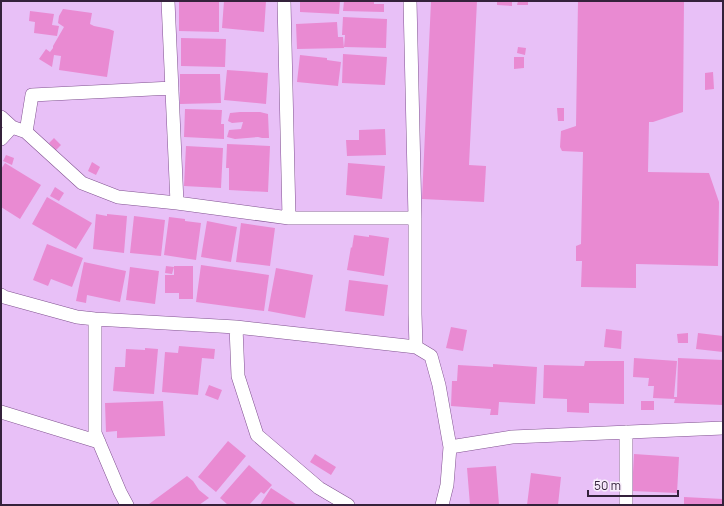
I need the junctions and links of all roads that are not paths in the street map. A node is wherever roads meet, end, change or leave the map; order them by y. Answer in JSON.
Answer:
{"nodes":[{"id":1,"x":168,"y":1,"type":"edge"},
{"id":2,"x":284,"y":1,"type":"edge"},
{"id":3,"x":410,"y":1,"type":"edge"},
{"id":4,"x":172,"y":88,"type":"junction"},
{"id":5,"x":1,"y":117,"type":"edge"},
{"id":6,"x":12,"y":127,"type":"junction"},
{"id":7,"x":26,"y":132,"type":"junction"},
{"id":8,"x":1,"y":138,"type":"edge"},
{"id":9,"x":177,"y":203,"type":"junction"},
{"id":10,"x":289,"y":218,"type":"junction"},
{"id":11,"x":415,"y":218,"type":"junction"},
{"id":12,"x":1,"y":295,"type":"edge"},
{"id":13,"x":95,"y":319,"type":"junction"},
{"id":14,"x":236,"y":327,"type":"junction"},
{"id":15,"x":416,"y":348,"type":"junction"},
{"id":16,"x":2,"y":417,"type":"edge"},
{"id":17,"x":723,"y":428,"type":"edge"},
{"id":18,"x":626,"y":432,"type":"junction"},
{"id":19,"x":99,"y":442,"type":"junction"},
{"id":20,"x":450,"y":447,"type":"junction"},
{"id":21,"x":127,"y":505,"type":"edge"},
{"id":22,"x":348,"y":505,"type":"edge"},
{"id":23,"x":442,"y":505,"type":"edge"},
{"id":24,"x":626,"y":505,"type":"edge"}],
"edges":[{"from":1,"to":4,"type":"street"},
{"from":2,"to":10,"type":"street"},
{"from":3,"to":11,"type":"street"},
{"from":4,"to":7,"type":"street"},
{"from":4,"to":9,"type":"street"},
{"from":5,"to":6,"type":"street"},
{"from":6,"to":7,"type":"street"},
{"from":6,"to":8,"type":"street"},
{"from":7,"to":9,"type":"street"},
{"from":9,"to":10,"type":"street"},
{"from":10,"to":11,"type":"street"},
{"from":11,"to":15,"type":"street"},
{"from":12,"to":13,"type":"street"},
{"from":13,"to":14,"type":"street"},
{"from":13,"to":19,"type":"street"},
{"from":14,"to":15,"type":"street"},
{"from":14,"to":22,"type":"street"},
{"from":15,"to":20,"type":"street"},
{"from":16,"to":19,"type":"street"},
{"from":17,"to":18,"type":"street"},
{"from":18,"to":20,"type":"street"},
{"from":18,"to":24,"type":"street"},
{"from":19,"to":21,"type":"street"},
{"from":20,"to":23,"type":"street"}]}
